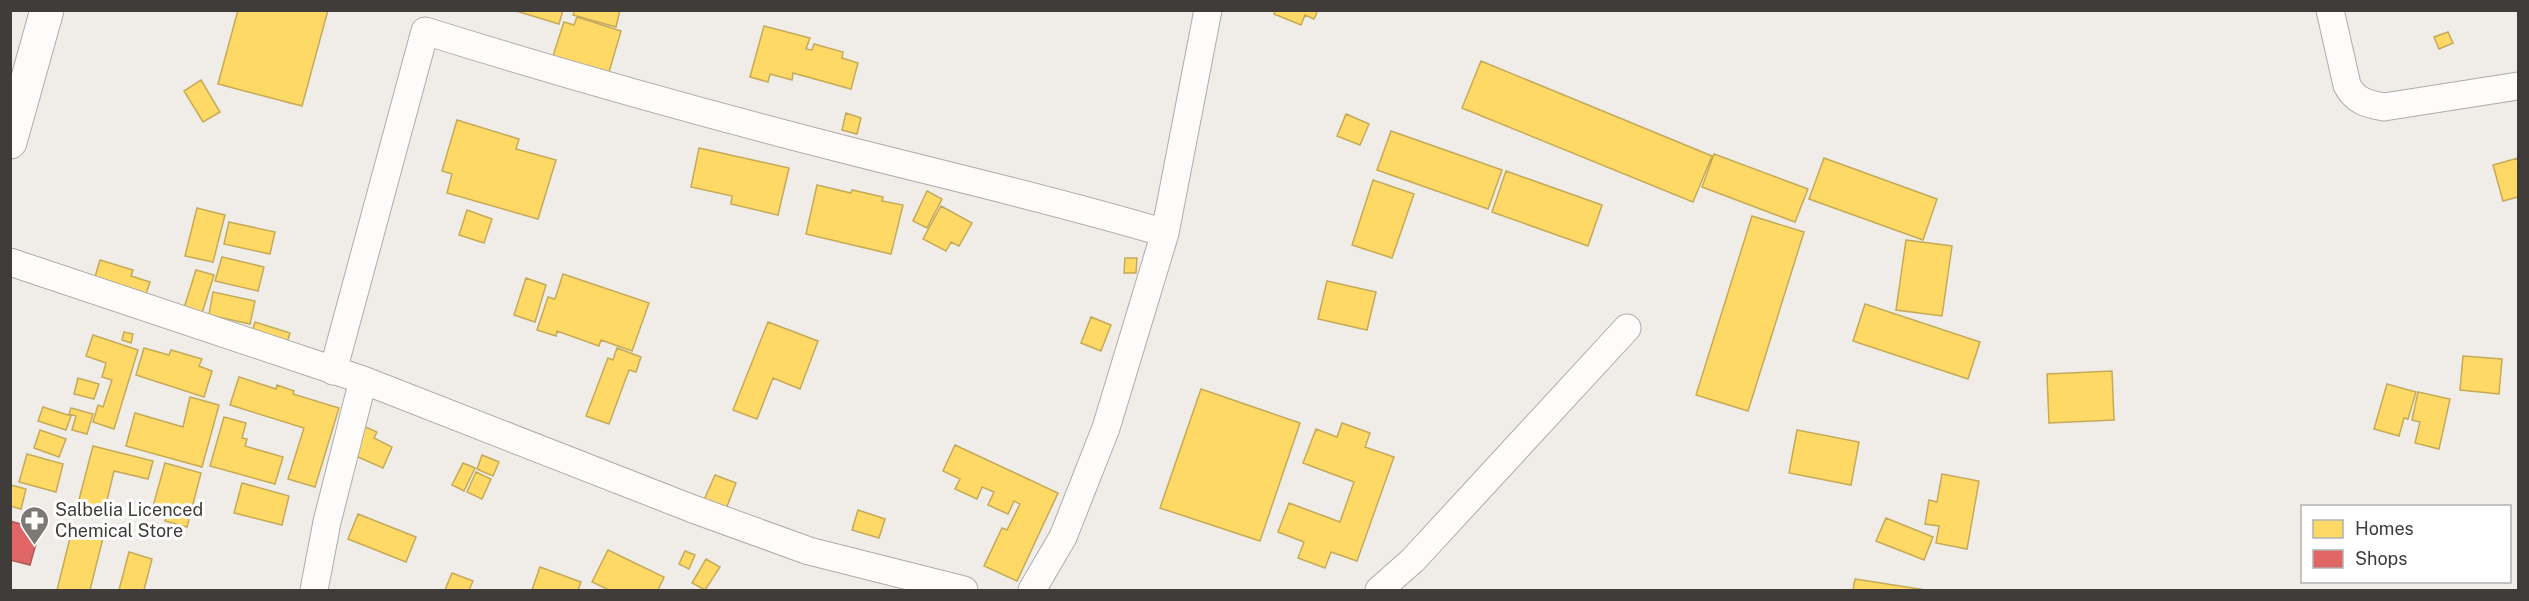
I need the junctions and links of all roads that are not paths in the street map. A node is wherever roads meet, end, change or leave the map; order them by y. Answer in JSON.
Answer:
{"nodes":[{"id":1,"x":47,"y":10,"type":"edge"},
{"id":2,"x":1208,"y":10,"type":"edge"},
{"id":3,"x":2330,"y":10,"type":"edge"},
{"id":4,"x":428,"y":21,"type":"edge"},
{"id":5,"x":2518,"y":86,"type":"edge"},
{"id":6,"x":10,"y":142,"type":"edge"},
{"id":7,"x":1165,"y":233,"type":"junction"},
{"id":8,"x":10,"y":262,"type":"edge"},
{"id":9,"x":1627,"y":328,"type":"dead end"},
{"id":10,"x":333,"y":371,"type":"junction"},
{"id":11,"x":363,"y":380,"type":"junction"},
{"id":12,"x":314,"y":591,"type":"edge"},
{"id":13,"x":964,"y":591,"type":"edge"},
{"id":14,"x":1032,"y":591,"type":"edge"},
{"id":15,"x":1379,"y":591,"type":"edge"}],
"edges":[{"from":1,"to":6,"type":"highway"},
{"from":2,"to":7,"type":"street"},
{"from":3,"to":5,"type":"street"},
{"from":4,"to":7,"type":"street"},
{"from":4,"to":10,"type":"street"},
{"from":7,"to":14,"type":"street"},
{"from":8,"to":10,"type":"street"},
{"from":9,"to":15,"type":"street"},
{"from":10,"to":11,"type":"street"},
{"from":11,"to":12,"type":"street"},
{"from":11,"to":13,"type":"street"}]}
